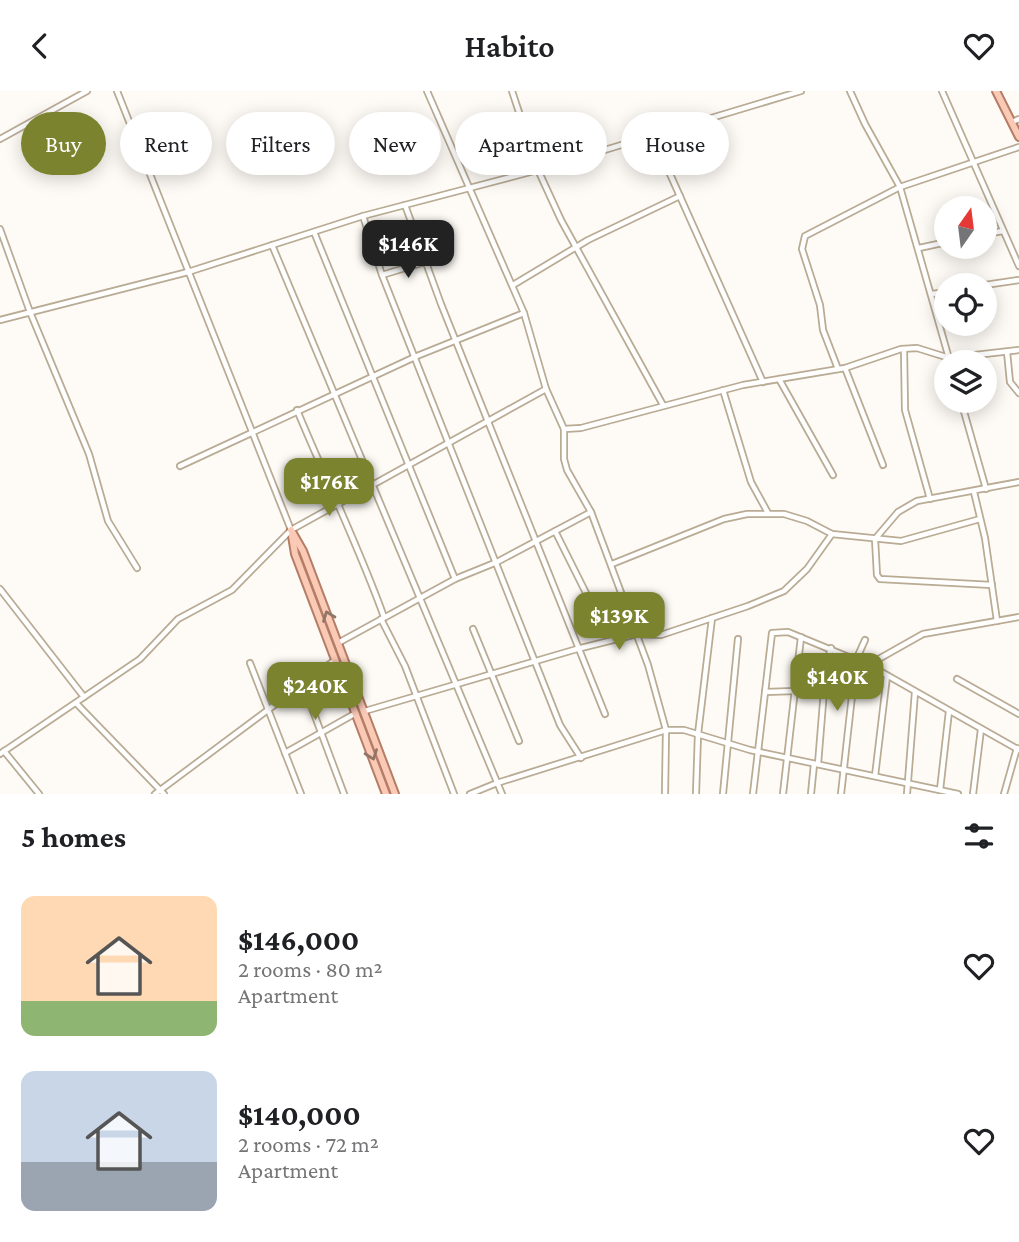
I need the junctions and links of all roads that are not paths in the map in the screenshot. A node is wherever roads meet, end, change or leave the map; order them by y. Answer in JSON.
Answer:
{"nodes":[{"id":1,"x":87,"y":91,"type":"edge"},
{"id":2,"x":117,"y":91,"type":"edge"},
{"id":3,"x":427,"y":91,"type":"edge"},
{"id":4,"x":512,"y":91,"type":"edge"},
{"id":5,"x":801,"y":91,"type":"edge"},
{"id":6,"x":850,"y":91,"type":"edge"},
{"id":7,"x":942,"y":91,"type":"edge"},
{"id":8,"x":996,"y":91,"type":"edge"},
{"id":9,"x":519,"y":112,"type":"edge"},
{"id":10,"x":729,"y":113,"type":"edge"},
{"id":11,"x":1015,"y":121,"type":"edge"},
{"id":12,"x":1019,"y":137,"type":"edge"},
{"id":13,"x":0,"y":139,"type":"edge"},
{"id":14,"x":1019,"y":147,"type":"edge"},
{"id":15,"x":973,"y":163,"type":"junction"},
{"id":16,"x":520,"y":175,"type":"edge"},
{"id":17,"x":540,"y":175,"type":"edge"},
{"id":18,"x":668,"y":175,"type":"edge"},
{"id":19,"x":900,"y":187,"type":"junction"},
{"id":20,"x":468,"y":189,"type":"junction"},
{"id":21,"x":680,"y":196,"type":"junction"},
{"id":22,"x":405,"y":205,"type":"junction"},
{"id":23,"x":363,"y":216,"type":"junction"},
{"id":24,"x":0,"y":229,"type":"edge"},
{"id":25,"x":1003,"y":230,"type":"junction"},
{"id":26,"x":998,"y":231,"type":"edge"},
{"id":27,"x":314,"y":232,"type":"junction"},
{"id":28,"x":934,"y":245,"type":"edge"},
{"id":29,"x":272,"y":246,"type":"junction"},
{"id":30,"x":575,"y":248,"type":"junction"},
{"id":31,"x":919,"y":248,"type":"junction"},
{"id":32,"x":425,"y":262,"type":"junction"},
{"id":33,"x":1019,"y":266,"type":"edge"},
{"id":34,"x":188,"y":272,"type":"junction"},
{"id":35,"x":382,"y":275,"type":"junction"},
{"id":36,"x":1019,"y":280,"type":"edge"},
{"id":37,"x":997,"y":283,"type":"edge"},
{"id":38,"x":513,"y":285,"type":"junction"},
{"id":39,"x":932,"y":294,"type":"joint"},
{"id":40,"x":30,"y":312,"type":"junction"},
{"id":41,"x":523,"y":313,"type":"junction"},
{"id":42,"x":0,"y":320,"type":"edge"},
{"id":43,"x":457,"y":340,"type":"junction"},
{"id":44,"x":904,"y":349,"type":"junction"},
{"id":45,"x":946,"y":350,"type":"edge"},
{"id":46,"x":1019,"y":350,"type":"edge"},
{"id":47,"x":1007,"y":352,"type":"junction"},
{"id":48,"x":997,"y":353,"type":"edge"},
{"id":49,"x":934,"y":354,"type":"edge"},
{"id":50,"x":417,"y":356,"type":"junction"},
{"id":51,"x":845,"y":368,"type":"junction"},
{"id":52,"x":838,"y":369,"type":"junction"},
{"id":53,"x":374,"y":375,"type":"junction"},
{"id":54,"x":779,"y":379,"type":"junction"},
{"id":55,"x":763,"y":382,"type":"junction"},
{"id":56,"x":546,"y":389,"type":"junction"},
{"id":57,"x":723,"y":390,"type":"junction"},
{"id":58,"x":1019,"y":393,"type":"edge"},
{"id":59,"x":334,"y":394,"type":"junction"},
{"id":60,"x":663,"y":405,"type":"junction"},
{"id":61,"x":297,"y":410,"type":"junction"},
{"id":62,"x":964,"y":413,"type":"edge"},
{"id":63,"x":488,"y":421,"type":"junction"},
{"id":64,"x":564,"y":429,"type":"junction"},
{"id":65,"x":250,"y":431,"type":"junction"},
{"id":66,"x":449,"y":443,"type":"junction"},
{"id":67,"x":180,"y":465,"type":"dead end"},
{"id":68,"x":883,"y":465,"type":"dead end"},
{"id":69,"x":407,"y":466,"type":"junction"},
{"id":70,"x":833,"y":475,"type":"dead end"},
{"id":71,"x":1019,"y":482,"type":"edge"},
{"id":72,"x":372,"y":485,"type":"junction"},
{"id":73,"x":986,"y":489,"type":"junction"},
{"id":74,"x":974,"y":492,"type":"junction"},
{"id":75,"x":930,"y":499,"type":"junction"},
{"id":76,"x":336,"y":505,"type":"junction"},
{"id":77,"x":591,"y":512,"type":"junction"},
{"id":78,"x":768,"y":513,"type":"junction"},
{"id":79,"x":981,"y":519,"type":"junction"},
{"id":80,"x":291,"y":530,"type":"junction"},
{"id":81,"x":555,"y":531,"type":"junction"},
{"id":82,"x":832,"y":534,"type":"junction"},
{"id":83,"x":875,"y":539,"type":"junction"},
{"id":84,"x":536,"y":542,"type":"junction"},
{"id":85,"x":497,"y":562,"type":"junction"},
{"id":86,"x":612,"y":564,"type":"junction"},
{"id":87,"x":137,"y":568,"type":"dead end"},
{"id":88,"x":455,"y":579,"type":"junction"},
{"id":89,"x":992,"y":585,"type":"junction"},
{"id":90,"x":0,"y":590,"type":"edge"},
{"id":91,"x":586,"y":593,"type":"dead end"},
{"id":92,"x":419,"y":597,"type":"junction"},
{"id":93,"x":1019,"y":617,"type":"edge"},
{"id":94,"x":383,"y":618,"type":"junction"},
{"id":95,"x":712,"y":618,"type":"junction"},
{"id":96,"x":997,"y":621,"type":"junction"},
{"id":97,"x":473,"y":629,"type":"dead end"},
{"id":98,"x":636,"y":634,"type":"junction"},
{"id":99,"x":802,"y":637,"type":"junction"},
{"id":100,"x":738,"y":639,"type":"dead end"},
{"id":101,"x":865,"y":641,"type":"dead end"},
{"id":102,"x":338,"y":643,"type":"junction"},
{"id":103,"x":831,"y":648,"type":"junction"},
{"id":104,"x":577,"y":649,"type":"junction"},
{"id":105,"x":335,"y":660,"type":"junction"},
{"id":106,"x":856,"y":660,"type":"junction"},
{"id":107,"x":536,"y":661,"type":"junction"},
{"id":108,"x":250,"y":663,"type":"dead end"},
{"id":109,"x":868,"y":665,"type":"junction"},
{"id":110,"x":491,"y":674,"type":"junction"},
{"id":111,"x":887,"y":676,"type":"junction"},
{"id":112,"x":957,"y":679,"type":"dead end"},
{"id":113,"x":303,"y":684,"type":"junction"},
{"id":114,"x":455,"y":684,"type":"junction"},
{"id":115,"x":795,"y":691,"type":"junction"},
{"id":116,"x":765,"y":692,"type":"junction"},
{"id":117,"x":915,"y":692,"type":"junction"},
{"id":118,"x":414,"y":695,"type":"junction"},
{"id":119,"x":84,"y":697,"type":"junction"},
{"id":120,"x":76,"y":703,"type":"junction"},
{"id":121,"x":267,"y":710,"type":"junction"},
{"id":122,"x":365,"y":711,"type":"junction"},
{"id":123,"x":949,"y":711,"type":"junction"},
{"id":124,"x":356,"y":713,"type":"junction"},
{"id":125,"x":605,"y":714,"type":"dead end"},
{"id":126,"x":1019,"y":714,"type":"edge"},
{"id":127,"x":981,"y":729,"type":"junction"},
{"id":128,"x":666,"y":730,"type":"junction"},
{"id":129,"x":320,"y":734,"type":"junction"},
{"id":130,"x":698,"y":734,"type":"junction"},
{"id":131,"x":519,"y":741,"type":"dead end"},
{"id":132,"x":727,"y":743,"type":"junction"},
{"id":133,"x":1018,"y":749,"type":"edge"},
{"id":134,"x":758,"y":752,"type":"junction"},
{"id":135,"x":2,"y":753,"type":"edge"},
{"id":136,"x":285,"y":753,"type":"junction"},
{"id":137,"x":581,"y":758,"type":"junction"},
{"id":138,"x":786,"y":758,"type":"junction"},
{"id":139,"x":816,"y":764,"type":"junction"},
{"id":140,"x":843,"y":769,"type":"junction"},
{"id":141,"x":875,"y":776,"type":"junction"},
{"id":142,"x":497,"y":783,"type":"junction"},
{"id":143,"x":908,"y":783,"type":"junction"},
{"id":144,"x":942,"y":792,"type":"edge"},
{"id":145,"x":160,"y":793,"type":"edge"},
{"id":146,"x":39,"y":794,"type":"edge"},
{"id":147,"x":301,"y":794,"type":"edge"},
{"id":148,"x":344,"y":794,"type":"edge"},
{"id":149,"x":386,"y":794,"type":"edge"},
{"id":150,"x":395,"y":794,"type":"edge"},
{"id":151,"x":454,"y":794,"type":"edge"},
{"id":152,"x":470,"y":794,"type":"edge"},
{"id":153,"x":502,"y":794,"type":"edge"},
{"id":154,"x":665,"y":794,"type":"edge"},
{"id":155,"x":696,"y":794,"type":"edge"},
{"id":156,"x":723,"y":794,"type":"edge"},
{"id":157,"x":753,"y":794,"type":"edge"},
{"id":158,"x":783,"y":794,"type":"edge"},
{"id":159,"x":811,"y":794,"type":"edge"},
{"id":160,"x":841,"y":794,"type":"edge"},
{"id":161,"x":907,"y":794,"type":"edge"},
{"id":162,"x":958,"y":794,"type":"edge"},
{"id":163,"x":974,"y":794,"type":"edge"},
{"id":164,"x":1004,"y":794,"type":"edge"}],
"edges":[{"from":1,"to":13,"type":"street"},
{"from":2,"to":34,"type":"street"},
{"from":3,"to":20,"type":"street"},
{"from":4,"to":9,"type":"street"},
{"from":5,"to":10,"type":"street"},
{"from":6,"to":19,"type":"street"},
{"from":7,"to":15,"type":"street"},
{"from":8,"to":11,"type":"main road"},
{"from":11,"to":12,"type":"main road"},
{"from":14,"to":15,"type":"street"},
{"from":15,"to":19,"type":"street"},
{"from":15,"to":25,"type":"street"},
{"from":16,"to":20,"type":"street"},
{"from":17,"to":30,"type":"street"},
{"from":18,"to":21,"type":"street"},
{"from":19,"to":31,"type":"street"},
{"from":19,"to":52,"type":"street"},
{"from":20,"to":22,"type":"street"},
{"from":20,"to":38,"type":"street"},
{"from":21,"to":30,"type":"street"},
{"from":21,"to":55,"type":"street"},
{"from":22,"to":23,"type":"street"},
{"from":22,"to":32,"type":"street"},
{"from":23,"to":27,"type":"street"},
{"from":23,"to":35,"type":"street"},
{"from":24,"to":40,"type":"street"},
{"from":25,"to":26,"type":"street"},
{"from":25,"to":33,"type":"street"},
{"from":27,"to":29,"type":"street"},
{"from":27,"to":53,"type":"street"},
{"from":28,"to":31,"type":"street"},
{"from":29,"to":34,"type":"street"},
{"from":29,"to":59,"type":"street"},
{"from":30,"to":38,"type":"street"},
{"from":30,"to":60,"type":"street"},
{"from":31,"to":39,"type":"street"},
{"from":32,"to":35,"type":"street"},
{"from":32,"to":43,"type":"street"},
{"from":34,"to":40,"type":"street"},
{"from":34,"to":65,"type":"street"},
{"from":35,"to":50,"type":"street"},
{"from":36,"to":37,"type":"street"},
{"from":38,"to":41,"type":"street"},
{"from":39,"to":45,"type":"street"},
{"from":40,"to":42,"type":"street"},
{"from":40,"to":87,"type":"street"},
{"from":41,"to":43,"type":"street"},
{"from":41,"to":56,"type":"street"},
{"from":43,"to":50,"type":"street"},
{"from":43,"to":63,"type":"street"},
{"from":44,"to":49,"type":"street"},
{"from":44,"to":51,"type":"street"},
{"from":44,"to":75,"type":"street"},
{"from":46,"to":47,"type":"street"},
{"from":47,"to":48,"type":"street"},
{"from":47,"to":58,"type":"street"},
{"from":50,"to":53,"type":"street"},
{"from":50,"to":66,"type":"street"},
{"from":51,"to":52,"type":"street"},
{"from":51,"to":68,"type":"street"},
{"from":52,"to":54,"type":"street"},
{"from":53,"to":59,"type":"street"},
{"from":53,"to":69,"type":"street"},
{"from":54,"to":55,"type":"street"},
{"from":54,"to":70,"type":"street"},
{"from":55,"to":57,"type":"street"},
{"from":56,"to":63,"type":"street"},
{"from":56,"to":64,"type":"street"},
{"from":57,"to":60,"type":"street"},
{"from":57,"to":78,"type":"street"},
{"from":59,"to":61,"type":"street"},
{"from":59,"to":72,"type":"street"},
{"from":60,"to":64,"type":"street"},
{"from":61,"to":65,"type":"street"},
{"from":61,"to":76,"type":"street"},
{"from":62,"to":73,"type":"street"},
{"from":63,"to":66,"type":"street"},
{"from":63,"to":84,"type":"street"},
{"from":64,"to":77,"type":"street"},
{"from":65,"to":67,"type":"street"},
{"from":65,"to":80,"type":"street"},
{"from":66,"to":69,"type":"street"},
{"from":66,"to":85,"type":"street"},
{"from":69,"to":72,"type":"street"},
{"from":69,"to":88,"type":"street"},
{"from":71,"to":73,"type":"street"},
{"from":72,"to":76,"type":"street"},
{"from":72,"to":92,"type":"street"},
{"from":73,"to":74,"type":"street"},
{"from":74,"to":75,"type":"street"},
{"from":74,"to":79,"type":"street"},
{"from":75,"to":83,"type":"street"},
{"from":76,"to":80,"type":"street"},
{"from":76,"to":94,"type":"street"},
{"from":77,"to":81,"type":"street"},
{"from":77,"to":86,"type":"street"},
{"from":78,"to":82,"type":"street"},
{"from":78,"to":86,"type":"street"},
{"from":79,"to":83,"type":"street"},
{"from":79,"to":89,"type":"street"},
{"from":102,"to":80,"type":"main road","one_way":true},
{"from":80,"to":105,"type":"main road"},
{"from":80,"to":119,"type":"street"},
{"from":81,"to":84,"type":"street"},
{"from":81,"to":91,"type":"street"},
{"from":82,"to":83,"type":"street"},
{"from":82,"to":95,"type":"street"},
{"from":83,"to":89,"type":"street"},
{"from":84,"to":85,"type":"street"},
{"from":84,"to":104,"type":"street"},
{"from":85,"to":88,"type":"street"},
{"from":85,"to":107,"type":"street"},
{"from":86,"to":98,"type":"street"},
{"from":88,"to":92,"type":"street"},
{"from":89,"to":96,"type":"street"},
{"from":90,"to":119,"type":"street"},
{"from":92,"to":94,"type":"street"},
{"from":92,"to":114,"type":"street"},
{"from":93,"to":96,"type":"street"},
{"from":94,"to":102,"type":"street"},
{"from":94,"to":118,"type":"street"},
{"from":95,"to":98,"type":"street"},
{"from":95,"to":130,"type":"street"},
{"from":96,"to":109,"type":"street"},
{"from":97,"to":110,"type":"street"},
{"from":98,"to":104,"type":"street"},
{"from":98,"to":128,"type":"street"},
{"from":99,"to":103,"type":"street"},
{"from":99,"to":115,"type":"street"},
{"from":99,"to":116,"type":"street"},
{"from":100,"to":132,"type":"street"},
{"from":101,"to":106,"type":"street"},
{"from":102,"to":122,"type":"main road"},
{"from":103,"to":106,"type":"street"},
{"from":103,"to":139,"type":"street"},
{"from":104,"to":107,"type":"street"},
{"from":104,"to":125,"type":"street"},
{"from":105,"to":113,"type":"street"},
{"from":105,"to":124,"type":"main road"},
{"from":106,"to":109,"type":"street"},
{"from":106,"to":140,"type":"street"},
{"from":107,"to":110,"type":"street"},
{"from":107,"to":137,"type":"street"},
{"from":108,"to":121,"type":"street"},
{"from":109,"to":111,"type":"street"},
{"from":110,"to":114,"type":"street"},
{"from":110,"to":131,"type":"street"},
{"from":111,"to":117,"type":"street"},
{"from":111,"to":141,"type":"street"},
{"from":112,"to":126,"type":"street"},
{"from":113,"to":121,"type":"street"},
{"from":113,"to":129,"type":"street"},
{"from":114,"to":118,"type":"street"},
{"from":114,"to":142,"type":"street"},
{"from":115,"to":116,"type":"street"},
{"from":115,"to":138,"type":"street"},
{"from":116,"to":134,"type":"street"},
{"from":117,"to":123,"type":"street"},
{"from":117,"to":143,"type":"street"},
{"from":118,"to":122,"type":"street"},
{"from":118,"to":151,"type":"street"},
{"from":119,"to":120,"type":"street"},
{"from":120,"to":135,"type":"street"},
{"from":120,"to":145,"type":"street"},
{"from":121,"to":136,"type":"street"},
{"from":121,"to":145,"type":"street"},
{"from":122,"to":150,"type":"main road"},
{"from":123,"to":127,"type":"street"},
{"from":123,"to":144,"type":"street"},
{"from":124,"to":129,"type":"street"},
{"from":124,"to":149,"type":"main road","one_way":true},
{"from":127,"to":133,"type":"street"},
{"from":127,"to":163,"type":"street"},
{"from":128,"to":130,"type":"street"},
{"from":128,"to":137,"type":"street"},
{"from":128,"to":154,"type":"street"},
{"from":129,"to":136,"type":"street"},
{"from":129,"to":148,"type":"street"},
{"from":130,"to":132,"type":"street"},
{"from":130,"to":155,"type":"street"},
{"from":132,"to":134,"type":"street"},
{"from":132,"to":156,"type":"street"},
{"from":133,"to":164,"type":"street"},
{"from":134,"to":138,"type":"street"},
{"from":134,"to":157,"type":"street"},
{"from":135,"to":146,"type":"street"},
{"from":136,"to":147,"type":"street"},
{"from":137,"to":142,"type":"street"},
{"from":138,"to":139,"type":"street"},
{"from":138,"to":158,"type":"street"},
{"from":139,"to":140,"type":"street"},
{"from":139,"to":159,"type":"street"},
{"from":140,"to":141,"type":"street"},
{"from":140,"to":160,"type":"street"},
{"from":141,"to":143,"type":"street"},
{"from":142,"to":152,"type":"street"},
{"from":142,"to":153,"type":"street"},
{"from":143,"to":144,"type":"street"},
{"from":143,"to":161,"type":"street"},
{"from":144,"to":162,"type":"street"}]}
